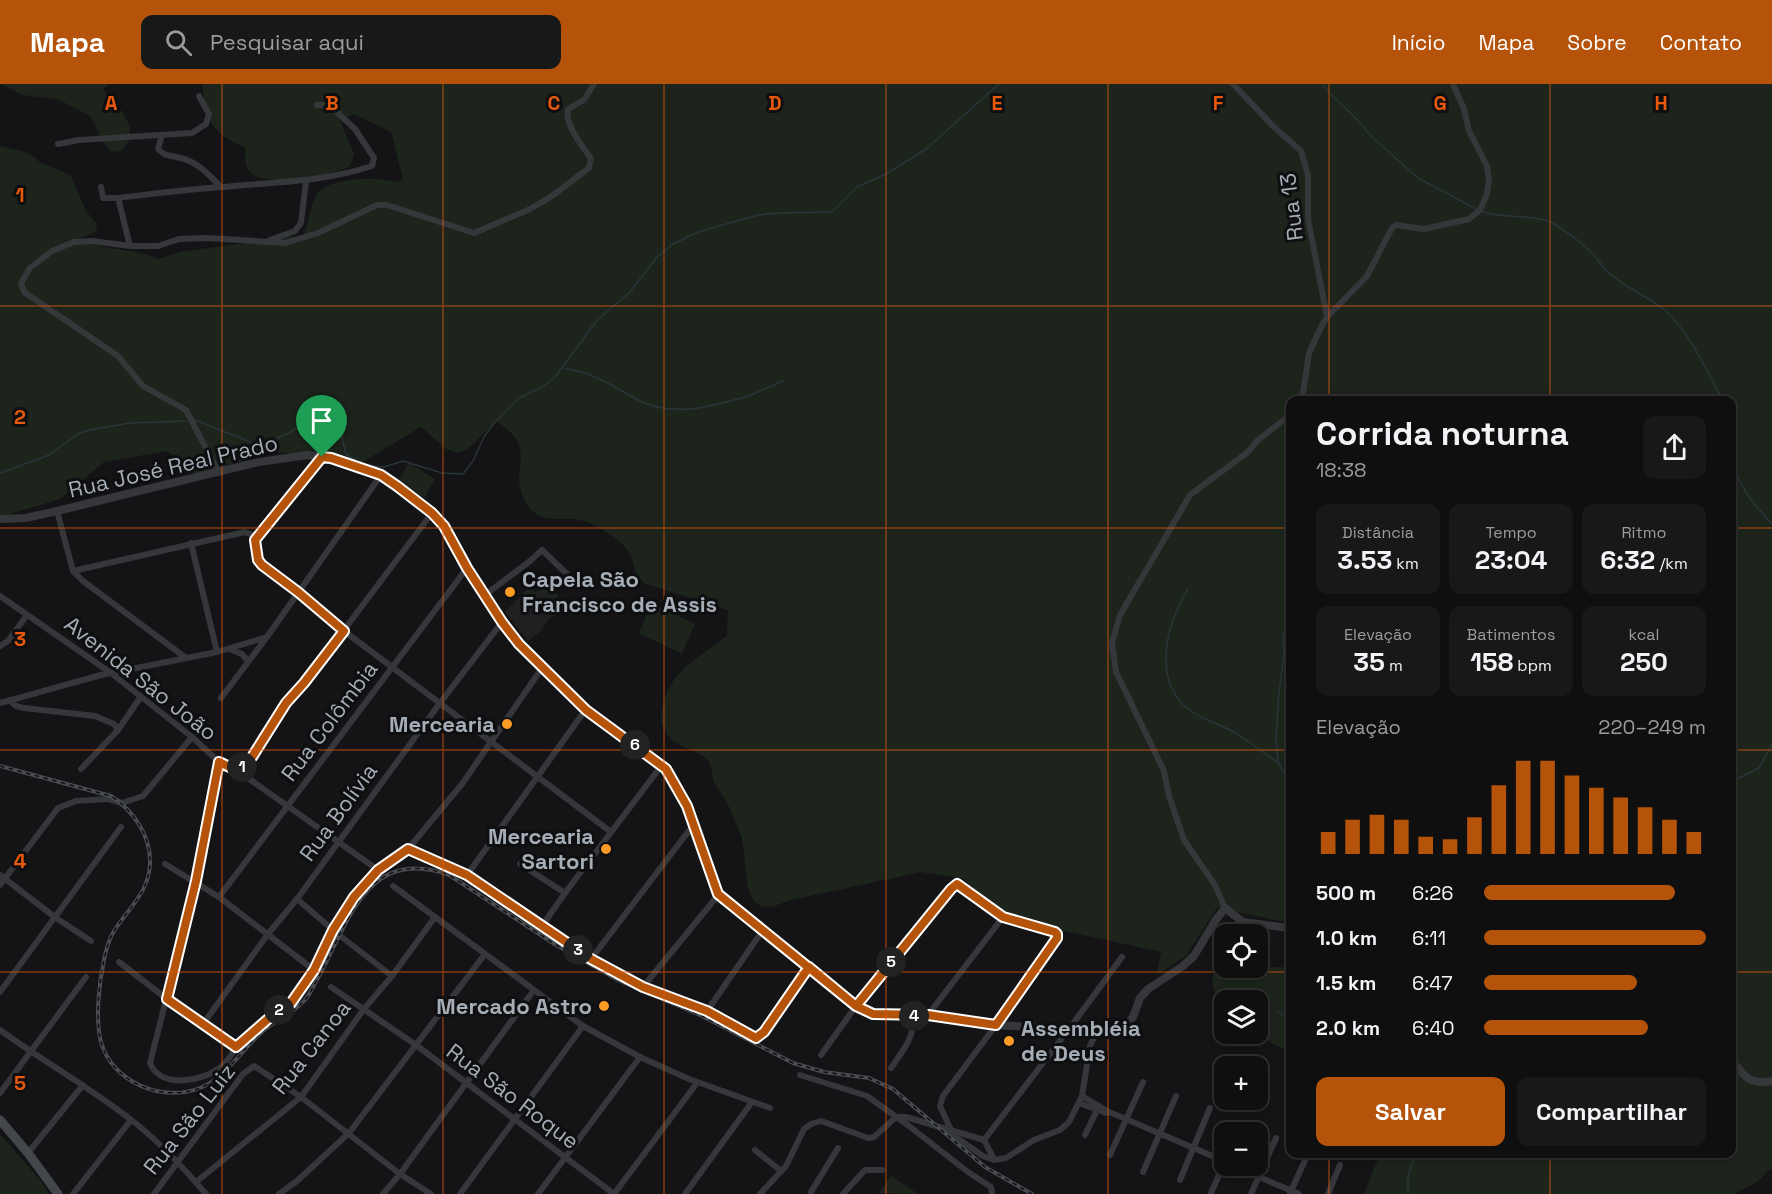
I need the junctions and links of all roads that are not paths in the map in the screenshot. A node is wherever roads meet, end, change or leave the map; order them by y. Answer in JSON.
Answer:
{"nodes":[{"id":1,"x":594,"y":84,"type":"edge"},
{"id":2,"x":1233,"y":84,"type":"edge"},
{"id":3,"x":1454,"y":84,"type":"edge"},
{"id":4,"x":200,"y":96,"type":"dead end"},
{"id":5,"x":317,"y":105,"type":"dead end"},
{"id":6,"x":162,"y":135,"type":"junction"},
{"id":7,"x":58,"y":144,"type":"dead end"},
{"id":8,"x":306,"y":181,"type":"junction"},
{"id":9,"x":101,"y":187,"type":"dead end"},
{"id":10,"x":221,"y":187,"type":"junction"},
{"id":11,"x":118,"y":198,"type":"junction"},
{"id":12,"x":263,"y":242,"type":"junction"},
{"id":13,"x":130,"y":246,"type":"junction"},
{"id":14,"x":1327,"y":317,"type":"junction"},
{"id":15,"x":1303,"y":396,"type":"edge"},
{"id":16,"x":1286,"y":418,"type":"edge"},
{"id":17,"x":322,"y":457,"type":"junction"},
{"id":18,"x":219,"y":473,"type":"junction"},
{"id":19,"x":381,"y":475,"type":"junction"},
{"id":20,"x":57,"y":511,"type":"junction"},
{"id":21,"x":432,"y":513,"type":"junction"},
{"id":22,"x":0,"y":519,"type":"edge"},
{"id":23,"x":255,"y":540,"type":"junction"},
{"id":24,"x":191,"y":543,"type":"junction"},
{"id":25,"x":467,"y":568,"type":"junction"},
{"id":26,"x":73,"y":571,"type":"junction"},
{"id":27,"x":568,"y":575,"type":"dead end"},
{"id":28,"x":298,"y":592,"type":"junction"},
{"id":29,"x":485,"y":595,"type":"junction"},
{"id":30,"x":0,"y":596,"type":"edge"},
{"id":31,"x":27,"y":615,"type":"junction"},
{"id":32,"x":502,"y":622,"type":"junction"},
{"id":33,"x":344,"y":631,"type":"junction"},
{"id":34,"x":267,"y":637,"type":"junction"},
{"id":35,"x":0,"y":646,"type":"edge"},
{"id":36,"x":228,"y":648,"type":"junction"},
{"id":37,"x":217,"y":652,"type":"junction"},
{"id":38,"x":186,"y":658,"type":"junction"},
{"id":39,"x":248,"y":661,"type":"junction"},
{"id":40,"x":392,"y":667,"type":"junction"},
{"id":41,"x":542,"y":668,"type":"junction"},
{"id":42,"x":111,"y":673,"type":"junction"},
{"id":43,"x":140,"y":698,"type":"junction"},
{"id":44,"x":221,"y":698,"type":"dead end"},
{"id":45,"x":9,"y":700,"type":"junction"},
{"id":46,"x":0,"y":703,"type":"edge"},
{"id":47,"x":440,"y":703,"type":"junction"},
{"id":48,"x":586,"y":710,"type":"junction"},
{"id":49,"x":118,"y":730,"type":"junction"},
{"id":50,"x":192,"y":737,"type":"junction"},
{"id":51,"x":490,"y":741,"type":"junction"},
{"id":52,"x":219,"y":762,"type":"junction"},
{"id":53,"x":662,"y":765,"type":"junction"},
{"id":54,"x":81,"y":768,"type":"dead end"},
{"id":55,"x":238,"y":771,"type":"junction"},
{"id":56,"x":539,"y":776,"type":"junction"},
{"id":57,"x":287,"y":807,"type":"junction"},
{"id":58,"x":694,"y":824,"type":"junction"},
{"id":59,"x":121,"y":827,"type":"dead end"},
{"id":60,"x":611,"y":832,"type":"junction"},
{"id":61,"x":338,"y":843,"type":"junction"},
{"id":62,"x":408,"y":849,"type":"junction"},
{"id":63,"x":165,"y":864,"type":"dead end"},
{"id":64,"x":520,"y":864,"type":"dead end"},
{"id":65,"x":378,"y":870,"type":"junction"},
{"id":66,"x":467,"y":875,"type":"junction"},
{"id":67,"x":2,"y":876,"type":"edge"},
{"id":68,"x":196,"y":881,"type":"junction"},
{"id":69,"x":0,"y":885,"type":"edge"},
{"id":70,"x":393,"y":886,"type":"dead end"},
{"id":71,"x":565,"y":893,"type":"junction"},
{"id":72,"x":718,"y":894,"type":"junction"},
{"id":73,"x":219,"y":897,"type":"junction"},
{"id":74,"x":297,"y":899,"type":"junction"},
{"id":75,"x":1225,"y":909,"type":"junction"},
{"id":76,"x":435,"y":917,"type":"junction"},
{"id":77,"x":1003,"y":917,"type":"junction"},
{"id":78,"x":56,"y":918,"type":"junction"},
{"id":79,"x":542,"y":926,"type":"junction"},
{"id":80,"x":1286,"y":927,"type":"edge"},
{"id":81,"x":333,"y":930,"type":"junction"},
{"id":82,"x":763,"y":930,"type":"junction"},
{"id":83,"x":268,"y":934,"type":"junction"},
{"id":84,"x":91,"y":940,"type":"dead end"},
{"id":85,"x":485,"y":954,"type":"junction"},
{"id":86,"x":1122,"y":957,"type":"dead end"},
{"id":87,"x":591,"y":959,"type":"junction"},
{"id":88,"x":119,"y":962,"type":"dead end"},
{"id":89,"x":809,"y":967,"type":"junction"},
{"id":90,"x":314,"y":970,"type":"junction"},
{"id":91,"x":392,"y":976,"type":"junction"},
{"id":92,"x":86,"y":977,"type":"dead end"},
{"id":93,"x":331,"y":987,"type":"dead end"},
{"id":94,"x":643,"y":987,"type":"junction"},
{"id":95,"x":534,"y":990,"type":"junction"},
{"id":96,"x":0,"y":992,"type":"edge"},
{"id":97,"x":167,"y":999,"type":"junction"},
{"id":98,"x":856,"y":1006,"type":"junction"},
{"id":99,"x":364,"y":1009,"type":"junction"},
{"id":100,"x":707,"y":1011,"type":"junction"},
{"id":101,"x":928,"y":1015,"type":"junction"},
{"id":102,"x":914,"y":1016,"type":"junction"},
{"id":103,"x":203,"y":1024,"type":"junction"},
{"id":104,"x":996,"y":1025,"type":"junction"},
{"id":105,"x":583,"y":1026,"type":"junction"},
{"id":106,"x":1069,"y":1029,"type":"junction"},
{"id":107,"x":0,"y":1030,"type":"edge"},
{"id":108,"x":1096,"y":1033,"type":"junction"},
{"id":109,"x":416,"y":1045,"type":"junction"},
{"id":110,"x":236,"y":1047,"type":"junction"},
{"id":111,"x":31,"y":1053,"type":"junction"},
{"id":112,"x":821,"y":1055,"type":"dead end"},
{"id":113,"x":640,"y":1057,"type":"junction"},
{"id":114,"x":1736,"y":1065,"type":"edge"},
{"id":115,"x":891,"y":1068,"type":"dead end"},
{"id":116,"x":800,"y":1075,"type":"dead end"},
{"id":117,"x":465,"y":1082,"type":"junction"},
{"id":118,"x":1143,"y":1082,"type":"dead end"},
{"id":119,"x":1772,"y":1082,"type":"edge"},
{"id":120,"x":697,"y":1083,"type":"junction"},
{"id":121,"x":83,"y":1085,"type":"junction"},
{"id":122,"x":0,"y":1093,"type":"edge"},
{"id":123,"x":1082,"y":1096,"type":"junction"},
{"id":124,"x":1176,"y":1096,"type":"dead end"},
{"id":125,"x":301,"y":1097,"type":"junction"},
{"id":126,"x":752,"y":1102,"type":"junction"},
{"id":127,"x":1079,"y":1103,"type":"junction"},
{"id":128,"x":770,"y":1108,"type":"dead end"},
{"id":129,"x":1098,"y":1108,"type":"junction"},
{"id":130,"x":1210,"y":1108,"type":"dead end"},
{"id":131,"x":896,"y":1117,"type":"junction"},
{"id":132,"x":0,"y":1120,"type":"edge"},
{"id":133,"x":131,"y":1120,"type":"junction"},
{"id":134,"x":515,"y":1120,"type":"junction"},
{"id":135,"x":1126,"y":1120,"type":"junction"},
{"id":136,"x":944,"y":1128,"type":"junction"},
{"id":137,"x":951,"y":1130,"type":"junction"},
{"id":138,"x":349,"y":1133,"type":"junction"},
{"id":139,"x":1159,"y":1134,"type":"junction"},
{"id":140,"x":1085,"y":1135,"type":"dead end"},
{"id":141,"x":1276,"y":1138,"type":"dead end"},
{"id":142,"x":984,"y":1140,"type":"junction"},
{"id":143,"x":1192,"y":1147,"type":"junction"},
{"id":144,"x":838,"y":1148,"type":"dead end"},
{"id":145,"x":754,"y":1150,"type":"dead end"},
{"id":146,"x":28,"y":1153,"type":"junction"},
{"id":147,"x":1110,"y":1155,"type":"dead end"},
{"id":148,"x":565,"y":1158,"type":"junction"},
{"id":149,"x":1214,"y":1158,"type":"edge"},
{"id":150,"x":1306,"y":1158,"type":"edge"},
{"id":151,"x":994,"y":1160,"type":"junction"},
{"id":152,"x":179,"y":1162,"type":"junction"},
{"id":153,"x":1340,"y":1165,"type":"dead end"},
{"id":154,"x":882,"y":1170,"type":"dead end"},
{"id":155,"x":781,"y":1171,"type":"junction"},
{"id":156,"x":1143,"y":1172,"type":"dead end"},
{"id":157,"x":400,"y":1174,"type":"junction"},
{"id":158,"x":1218,"y":1176,"type":"edge"},
{"id":159,"x":1259,"y":1177,"type":"junction"},
{"id":160,"x":1180,"y":1180,"type":"dead end"},
{"id":161,"x":196,"y":1182,"type":"junction"},
{"id":162,"x":811,"y":1192,"type":"dead end"},
{"id":163,"x":1291,"y":1192,"type":"edge"},
{"id":164,"x":1211,"y":1193,"type":"edge"},
{"id":165,"x":58,"y":1194,"type":"edge"},
{"id":166,"x":73,"y":1194,"type":"edge"},
{"id":167,"x":154,"y":1194,"type":"edge"},
{"id":168,"x":207,"y":1194,"type":"edge"},
{"id":169,"x":279,"y":1194,"type":"edge"},
{"id":170,"x":383,"y":1194,"type":"edge"},
{"id":171,"x":431,"y":1194,"type":"edge"},
{"id":172,"x":460,"y":1194,"type":"edge"},
{"id":173,"x":538,"y":1194,"type":"edge"},
{"id":174,"x":614,"y":1194,"type":"edge"},
{"id":175,"x":685,"y":1194,"type":"edge"},
{"id":176,"x":760,"y":1194,"type":"edge"},
{"id":177,"x":843,"y":1194,"type":"edge"},
{"id":178,"x":992,"y":1194,"type":"edge"},
{"id":179,"x":1251,"y":1194,"type":"edge"},
{"id":180,"x":1299,"y":1194,"type":"edge"},
{"id":181,"x":1328,"y":1194,"type":"edge"}],
"edges":[{"from":1,"to":12,"type":"street"},
{"from":2,"to":14,"type":"street","name":"Rua 13"},
{"from":3,"to":14,"type":"street"},
{"from":4,"to":6,"type":"street"},
{"from":5,"to":8,"type":"street"},
{"from":6,"to":7,"type":"street"},
{"from":6,"to":10,"type":"street"},
{"from":8,"to":10,"type":"street"},
{"from":8,"to":12,"type":"street"},
{"from":9,"to":11,"type":"street"},
{"from":10,"to":11,"type":"street"},
{"from":11,"to":13,"type":"street"},
{"from":12,"to":13,"type":"street"},
{"from":13,"to":18,"type":"street"},
{"from":14,"to":15,"type":"street"},
{"from":16,"to":75,"type":"street"},
{"from":17,"to":18,"type":"street","name":"Rua José Real Prado"},
{"from":17,"to":19,"type":"street","name":"Rua José Real Prado"},
{"from":17,"to":23,"type":"street"},
{"from":18,"to":20,"type":"street","name":"Rua José Real Prado"},
{"from":19,"to":21,"type":"street","name":"Rua José Real Prado"},
{"from":19,"to":28,"type":"street"},
{"from":20,"to":22,"type":"street","name":"Rua José Real Prado"},
{"from":20,"to":26,"type":"street"},
{"from":21,"to":25,"type":"street","name":"Rua José Real Prado"},
{"from":21,"to":33,"type":"street"},
{"from":23,"to":24,"type":"street"},
{"from":23,"to":28,"type":"street"},
{"from":24,"to":26,"type":"street"},
{"from":24,"to":37,"type":"street"},
{"from":25,"to":29,"type":"street","name":"Rua José Real Prado"},
{"from":25,"to":40,"type":"street","name":"Rua Colômbia"},
{"from":26,"to":38,"type":"street"},
{"from":27,"to":29,"type":"street"},
{"from":28,"to":33,"type":"street"},
{"from":28,"to":34,"type":"street"},
{"from":29,"to":32,"type":"street","name":"Rua José Real Prado"},
{"from":30,"to":31,"type":"street","name":"Avenida São João"},
{"from":31,"to":35,"type":"street"},
{"from":31,"to":42,"type":"street","name":"Avenida São João"},
{"from":32,"to":41,"type":"street","name":"Rua José Real Prado"},
{"from":32,"to":47,"type":"street","name":"Rua Bolívia"},
{"from":33,"to":40,"type":"street"},
{"from":33,"to":55,"type":"street"},
{"from":34,"to":36,"type":"street"},
{"from":34,"to":39,"type":"street"},
{"from":36,"to":37,"type":"street"},
{"from":36,"to":39,"type":"street"},
{"from":37,"to":38,"type":"street"},
{"from":38,"to":42,"type":"street"},
{"from":39,"to":44,"type":"street"},
{"from":40,"to":47,"type":"street"},
{"from":40,"to":57,"type":"street","name":"Rua Colômbia"},
{"from":41,"to":48,"type":"street","name":"Rua José Real Prado"},
{"from":41,"to":51,"type":"street"},
{"from":42,"to":43,"type":"street","name":"Avenida São João"},
{"from":42,"to":45,"type":"street"},
{"from":43,"to":49,"type":"street"},
{"from":43,"to":50,"type":"street","name":"Avenida São João"},
{"from":45,"to":46,"type":"street"},
{"from":45,"to":49,"type":"street"},
{"from":47,"to":51,"type":"street"},
{"from":47,"to":61,"type":"street","name":"Rua Bolívia"},
{"from":48,"to":53,"type":"street","name":"Rua José Real Prado"},
{"from":48,"to":56,"type":"street"},
{"from":49,"to":54,"type":"street"},
{"from":50,"to":52,"type":"street","name":"Avenida São João"},
{"from":50,"to":67,"type":"street"},
{"from":51,"to":56,"type":"street"},
{"from":51,"to":62,"type":"street"},
{"from":52,"to":55,"type":"street","name":"Avenida São João"},
{"from":52,"to":68,"type":"street"},
{"from":53,"to":58,"type":"street","name":"Rua José Real Prado"},
{"from":53,"to":60,"type":"street"},
{"from":55,"to":57,"type":"street","name":"Avenida São João"},
{"from":56,"to":60,"type":"street"},
{"from":56,"to":66,"type":"street"},
{"from":57,"to":61,"type":"street","name":"Avenida São João"},
{"from":57,"to":73,"type":"street","name":"Rua Colômbia"},
{"from":58,"to":72,"type":"street","name":"Rua José Real Prado"},
{"from":58,"to":87,"type":"street"},
{"from":59,"to":78,"type":"street"},
{"from":60,"to":71,"type":"street"},
{"from":61,"to":65,"type":"street","name":"Avenida São João"},
{"from":61,"to":74,"type":"street","name":"Rua Bolívia"},
{"from":62,"to":65,"type":"street"},
{"from":62,"to":66,"type":"street"},
{"from":63,"to":68,"type":"street"},
{"from":64,"to":71,"type":"street"},
{"from":65,"to":81,"type":"street"},
{"from":66,"to":79,"type":"street"},
{"from":67,"to":69,"type":"street"},
{"from":67,"to":78,"type":"street"},
{"from":68,"to":73,"type":"street"},
{"from":68,"to":97,"type":"street"},
{"from":70,"to":76,"type":"street"},
{"from":71,"to":79,"type":"street"},
{"from":72,"to":82,"type":"street"},
{"from":72,"to":94,"type":"street"},
{"from":73,"to":83,"type":"street"},
{"from":74,"to":81,"type":"street"},
{"from":74,"to":83,"type":"street","name":"Rua Bolívia"},
{"from":75,"to":80,"type":"street"},
{"from":75,"to":108,"type":"street"},
{"from":76,"to":85,"type":"street"},
{"from":76,"to":91,"type":"street","name":"Rua Canoa"},
{"from":77,"to":98,"type":"street"},
{"from":77,"to":101,"type":"street"},
{"from":77,"to":104,"type":"street"},
{"from":78,"to":84,"type":"street"},
{"from":78,"to":96,"type":"street"},
{"from":79,"to":87,"type":"street"},
{"from":81,"to":90,"type":"street"},
{"from":81,"to":91,"type":"street"},
{"from":82,"to":89,"type":"street"},
{"from":82,"to":100,"type":"street"},
{"from":83,"to":90,"type":"street"},
{"from":83,"to":103,"type":"street","name":"Rua Bolívia"},
{"from":85,"to":95,"type":"street"},
{"from":85,"to":109,"type":"street"},
{"from":86,"to":106,"type":"street"},
{"from":87,"to":94,"type":"street"},
{"from":88,"to":97,"type":"street"},
{"from":89,"to":98,"type":"street"},
{"from":89,"to":100,"type":"street"},
{"from":90,"to":110,"type":"street"},
{"from":91,"to":99,"type":"street","name":"Rua Canoa"},
{"from":92,"to":111,"type":"street"},
{"from":93,"to":99,"type":"street","name":"Rua São Roque"},
{"from":94,"to":100,"type":"street"},
{"from":95,"to":105,"type":"street"},
{"from":95,"to":117,"type":"street"},
{"from":97,"to":103,"type":"street"},
{"from":97,"to":110,"type":"street"},
{"from":98,"to":102,"type":"street"},
{"from":98,"to":112,"type":"street"},
{"from":99,"to":109,"type":"street","name":"Rua São Roque"},
{"from":99,"to":125,"type":"street","name":"Rua Canoa"},
{"from":101,"to":102,"type":"street"},
{"from":101,"to":104,"type":"street"},
{"from":102,"to":115,"type":"street"},
{"from":103,"to":110,"type":"street"},
{"from":104,"to":106,"type":"street"},
{"from":104,"to":137,"type":"street"},
{"from":105,"to":113,"type":"street"},
{"from":105,"to":134,"type":"street"},
{"from":106,"to":108,"type":"street"},
{"from":106,"to":142,"type":"street"},
{"from":107,"to":111,"type":"street"},
{"from":108,"to":123,"type":"street"},
{"from":109,"to":117,"type":"street","name":"Rua São Roque"},
{"from":109,"to":138,"type":"street"},
{"from":111,"to":121,"type":"street"},
{"from":111,"to":122,"type":"street"},
{"from":113,"to":120,"type":"street"},
{"from":113,"to":148,"type":"street"},
{"from":114,"to":119,"type":"street"},
{"from":116,"to":131,"type":"street"},
{"from":117,"to":134,"type":"street","name":"Rua São Roque"},
{"from":117,"to":157,"type":"street"},
{"from":118,"to":135,"type":"street"},
{"from":120,"to":126,"type":"street"},
{"from":120,"to":174,"type":"street"},
{"from":121,"to":133,"type":"street"},
{"from":121,"to":146,"type":"street"},
{"from":123,"to":127,"type":"street"},
{"from":123,"to":129,"type":"street"},
{"from":124,"to":139,"type":"street"},
{"from":125,"to":138,"type":"street"},
{"from":125,"to":152,"type":"street","name":"Rua São Luiz"},
{"from":125,"to":161,"type":"street","name":"Rua Canoa"},
{"from":126,"to":128,"type":"street"},
{"from":126,"to":175,"type":"street"},
{"from":127,"to":129,"type":"street"},
{"from":127,"to":151,"type":"street"},
{"from":129,"to":135,"type":"street"},
{"from":129,"to":140,"type":"street"},
{"from":130,"to":143,"type":"street"},
{"from":131,"to":136,"type":"street"},
{"from":131,"to":155,"type":"street"},
{"from":131,"to":178,"type":"street"},
{"from":132,"to":146,"type":"main road"},
{"from":133,"to":152,"type":"street"},
{"from":133,"to":166,"type":"street"},
{"from":134,"to":148,"type":"street","name":"Rua São Roque"},
{"from":134,"to":172,"type":"street"},
{"from":135,"to":139,"type":"street"},
{"from":135,"to":147,"type":"street"},
{"from":136,"to":137,"type":"street"},
{"from":136,"to":151,"type":"street"},
{"from":137,"to":142,"type":"street"},
{"from":138,"to":157,"type":"street"},
{"from":138,"to":169,"type":"street"},
{"from":139,"to":143,"type":"street"},
{"from":139,"to":156,"type":"street"},
{"from":141,"to":159,"type":"street"},
{"from":142,"to":151,"type":"street"},
{"from":143,"to":149,"type":"street"},
{"from":143,"to":160,"type":"street"},
{"from":144,"to":162,"type":"street"},
{"from":145,"to":155,"type":"street"},
{"from":146,"to":165,"type":"main road"},
{"from":148,"to":173,"type":"street"},
{"from":148,"to":174,"type":"street","name":"Rua São Roque"},
{"from":150,"to":163,"type":"street"},
{"from":152,"to":161,"type":"street"},
{"from":152,"to":167,"type":"street","name":"Rua São Luiz"},
{"from":153,"to":181,"type":"street"},
{"from":154,"to":177,"type":"street"},
{"from":155,"to":176,"type":"street"},
{"from":157,"to":170,"type":"street"},
{"from":157,"to":171,"type":"street"},
{"from":158,"to":164,"type":"street"},
{"from":159,"to":163,"type":"street"},
{"from":159,"to":179,"type":"street"},
{"from":161,"to":168,"type":"street"},
{"from":163,"to":180,"type":"street"}]}
